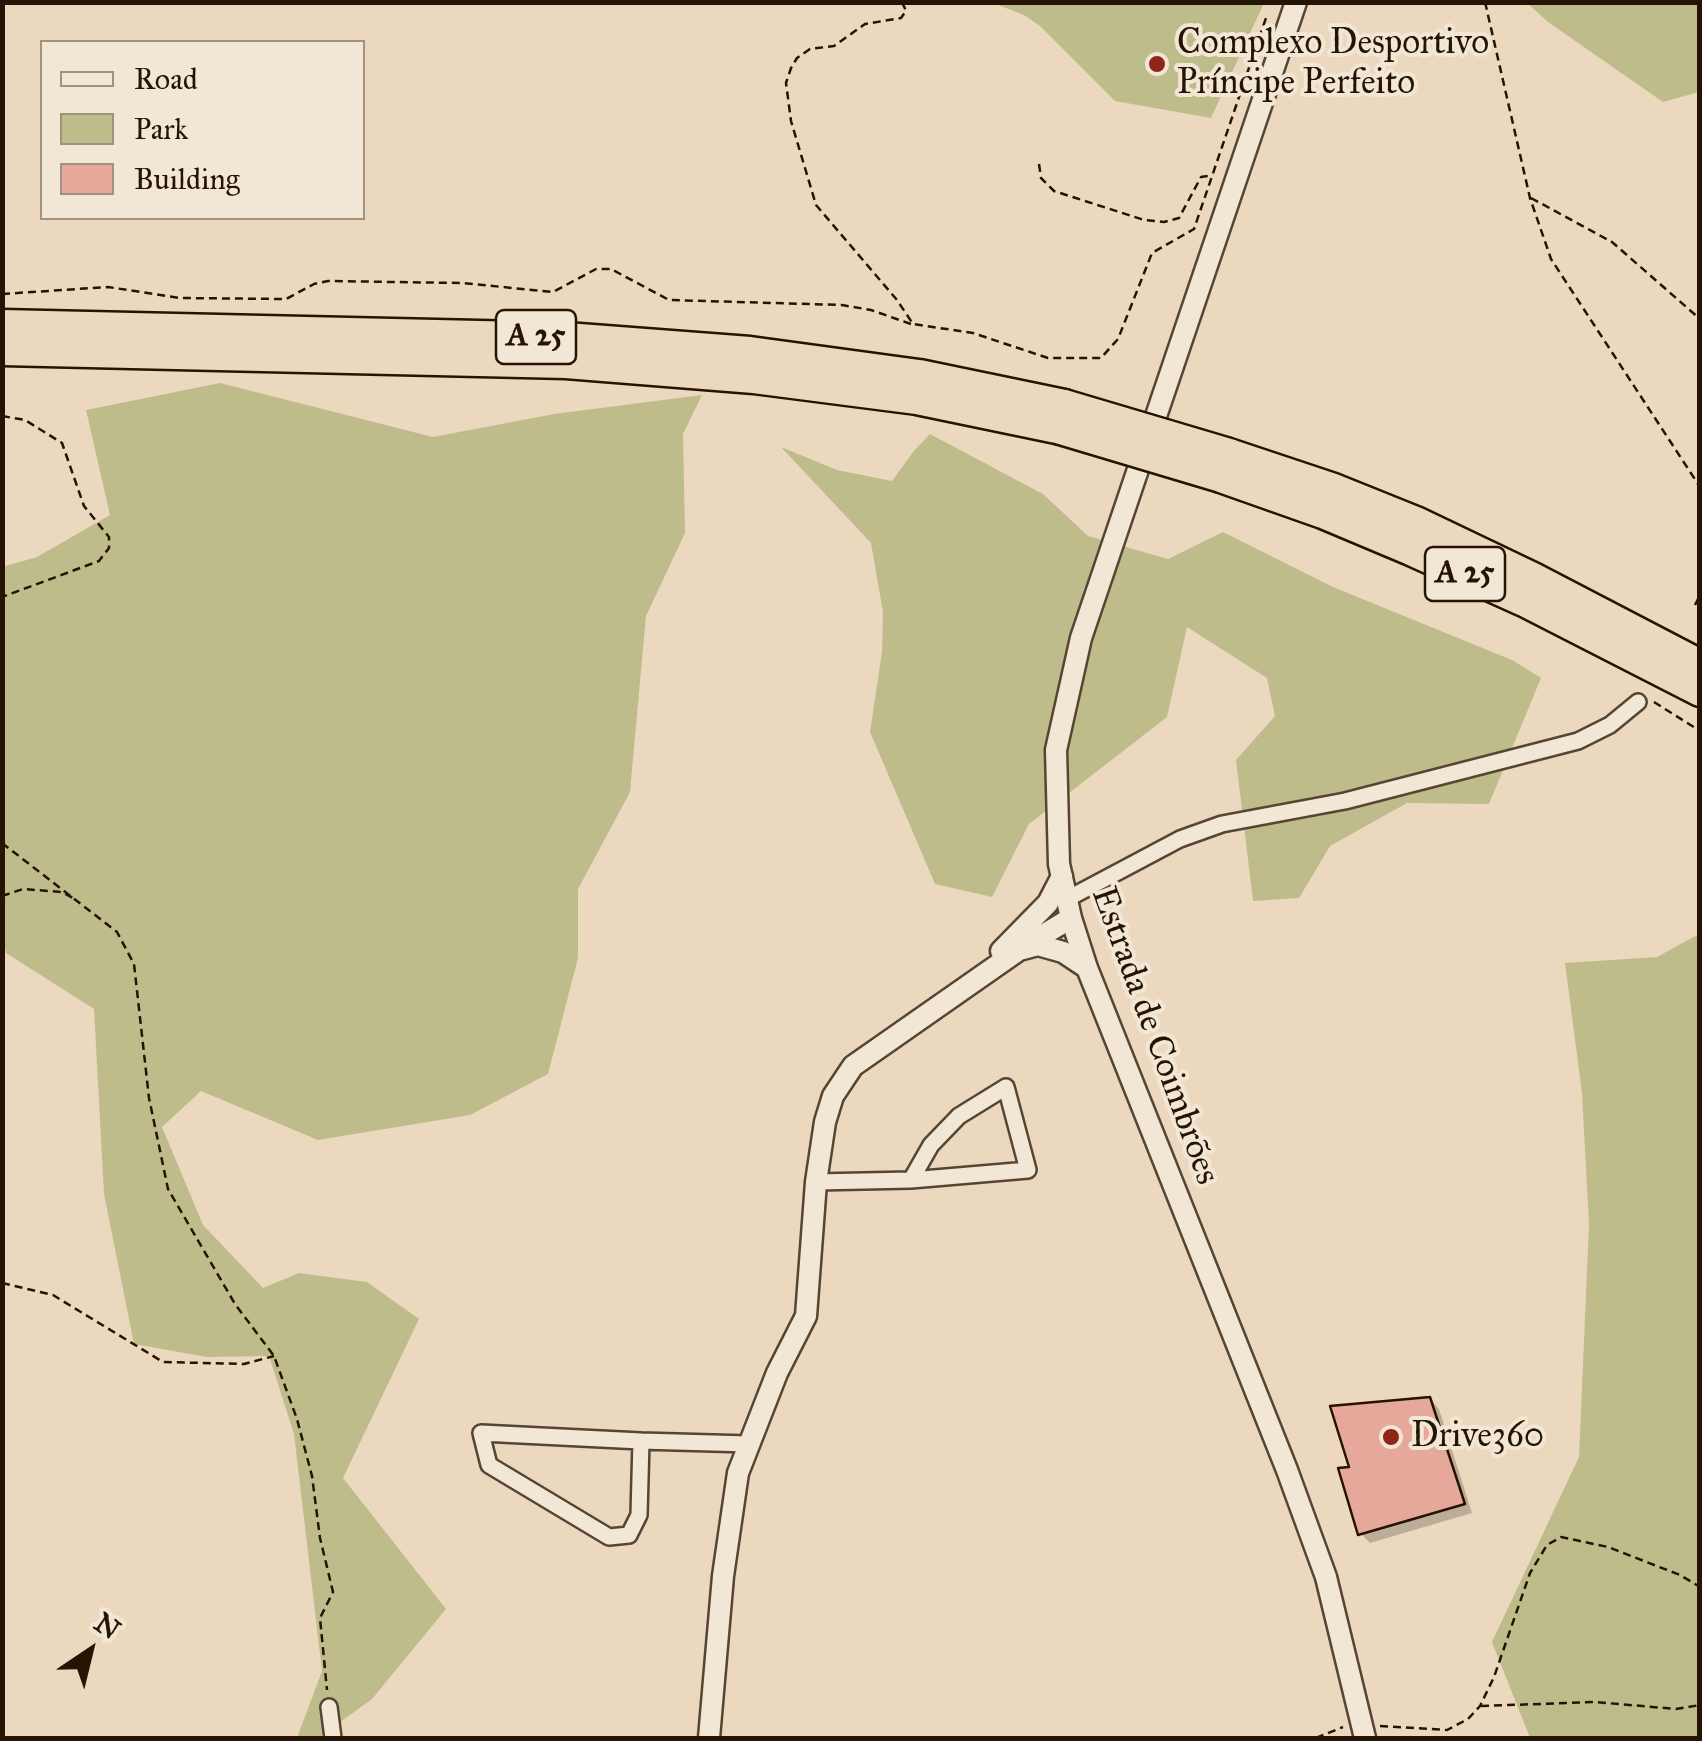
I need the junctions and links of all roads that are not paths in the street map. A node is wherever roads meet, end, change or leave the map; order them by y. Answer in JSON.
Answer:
{"nodes":[{"id":1,"x":1296,"y":2,"type":"edge"},
{"id":2,"x":2,"y":325,"type":"edge"},
{"id":3,"x":2,"y":350,"type":"edge"},
{"id":4,"x":1060,"y":417,"type":"junction"},
{"id":5,"x":1225,"y":465,"type":"junction"},
{"id":6,"x":1700,"y":665,"type":"edge"},
{"id":7,"x":1700,"y":691,"type":"edge"},
{"id":8,"x":1638,"y":702,"type":"road end"},
{"id":9,"x":1062,"y":876,"type":"junction"},
{"id":10,"x":1069,"y":908,"type":"junction"},
{"id":11,"x":1019,"y":950,"type":"junction"},
{"id":12,"x":1087,"y":968,"type":"junction"},
{"id":13,"x":952,"y":996,"type":"junction"},
{"id":14,"x":911,"y":1180,"type":"junction"},
{"id":15,"x":816,"y":1182,"type":"junction"},
{"id":16,"x":641,"y":1441,"type":"junction"},
{"id":17,"x":749,"y":1444,"type":"junction"},
{"id":18,"x":329,"y":1707,"type":"road end"},
{"id":19,"x":1363,"y":1731,"type":"edge"},
{"id":20,"x":333,"y":1738,"type":"edge"},
{"id":21,"x":709,"y":1738,"type":"edge"}],
"edges":[{"from":1,"to":9,"type":"street","name":"Estrada de Coimbrões"},
{"from":2,"to":4,"type":"highway","number":"A 25"},
{"from":3,"to":4,"type":"highway","number":"A 25"},
{"from":4,"to":5,"type":"highway","number":"A 25","bridge":true},
{"from":5,"to":6,"type":"highway","number":"A 25"},
{"from":5,"to":7,"type":"highway","number":"A 25"},
{"from":8,"to":10,"type":"street"},
{"from":9,"to":10,"type":"street","name":"Estrada de Coimbrões"},
{"from":9,"to":13,"type":"street"},
{"from":10,"to":11,"type":"street"},
{"from":10,"to":12,"type":"street","name":"Estrada de Coimbrões"},
{"from":11,"to":12,"type":"street"},
{"from":11,"to":13,"type":"street"},
{"from":12,"to":19,"type":"street","name":"Estrada de Coimbrões"},
{"from":13,"to":15,"type":"street"},
{"from":14,"to":14,"type":"street"},
{"from":14,"to":15,"type":"street"},
{"from":15,"to":17,"type":"street"},
{"from":16,"to":16,"type":"street"},
{"from":16,"to":17,"type":"street"},
{"from":17,"to":21,"type":"street"},
{"from":18,"to":20,"type":"street"}]}
